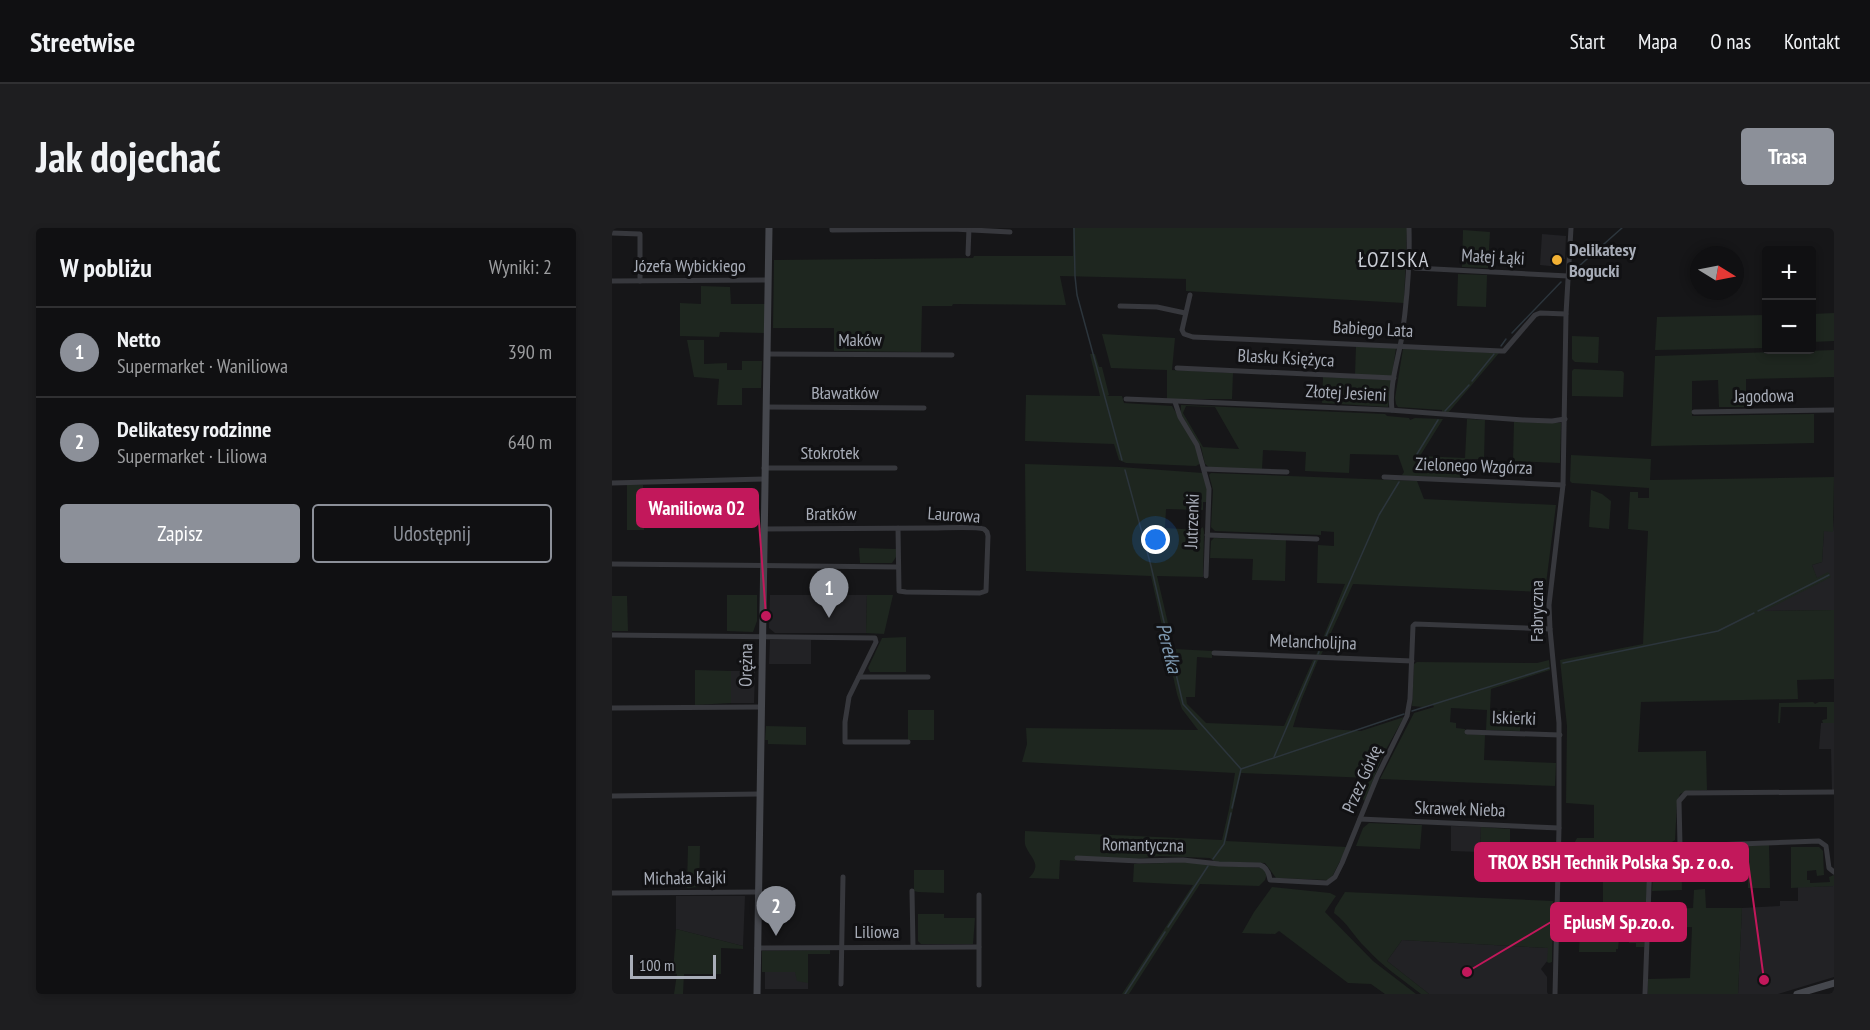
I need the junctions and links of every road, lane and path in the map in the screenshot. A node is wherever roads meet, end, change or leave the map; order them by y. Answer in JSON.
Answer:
{"nodes":[{"id":1,"x":769,"y":228,"type":"edge"},
{"id":2,"x":832,"y":228,"type":"edge"},
{"id":3,"x":1409,"y":228,"type":"edge"},
{"id":4,"x":1571,"y":228,"type":"edge"},
{"id":5,"x":969,"y":229,"type":"edge"},
{"id":6,"x":640,"y":231,"type":"edge"},
{"id":7,"x":1010,"y":232,"type":"dead end"},
{"id":8,"x":612,"y":233,"type":"edge"},
{"id":9,"x":968,"y":254,"type":"dead end"},
{"id":10,"x":1415,"y":268,"type":"dead end"},
{"id":11,"x":1568,"y":276,"type":"junction"},
{"id":12,"x":768,"y":280,"type":"junction"},
{"id":13,"x":612,"y":281,"type":"edge"},
{"id":14,"x":640,"y":281,"type":"junction"},
{"id":15,"x":1190,"y":295,"type":"dead end"},
{"id":16,"x":1120,"y":306,"type":"dead end"},
{"id":17,"x":1185,"y":313,"type":"junction"},
{"id":18,"x":1566,"y":314,"type":"junction"},
{"id":19,"x":1400,"y":346,"type":"junction"},
{"id":20,"x":768,"y":354,"type":"junction"},
{"id":21,"x":952,"y":355,"type":"dead end"},
{"id":22,"x":1177,"y":368,"type":"dead end"},
{"id":23,"x":1394,"y":378,"type":"junction"},
{"id":24,"x":1126,"y":399,"type":"dead end"},
{"id":25,"x":1175,"y":402,"type":"junction"},
{"id":26,"x":766,"y":407,"type":"junction"},
{"id":27,"x":924,"y":408,"type":"dead end"},
{"id":28,"x":1392,"y":410,"type":"junction"},
{"id":29,"x":1834,"y":410,"type":"edge"},
{"id":30,"x":1694,"y":412,"type":"dead end"},
{"id":31,"x":1565,"y":419,"type":"junction"},
{"id":32,"x":764,"y":468,"type":"junction"},
{"id":33,"x":895,"y":468,"type":"dead end"},
{"id":34,"x":1204,"y":469,"type":"junction"},
{"id":35,"x":1287,"y":472,"type":"dead end"},
{"id":36,"x":1384,"y":477,"type":"dead end"},
{"id":37,"x":764,"y":479,"type":"junction"},
{"id":38,"x":612,"y":483,"type":"edge"},
{"id":39,"x":1563,"y":485,"type":"junction"},
{"id":40,"x":898,"y":528,"type":"junction"},
{"id":41,"x":763,"y":529,"type":"junction"},
{"id":42,"x":1207,"y":535,"type":"junction"},
{"id":43,"x":1317,"y":539,"type":"dead end"},
{"id":44,"x":612,"y":564,"type":"edge"},
{"id":45,"x":763,"y":565,"type":"junction"},
{"id":46,"x":897,"y":567,"type":"junction"},
{"id":47,"x":1206,"y":576,"type":"dead end"},
{"id":48,"x":1550,"y":629,"type":"junction"},
{"id":49,"x":612,"y":635,"type":"edge"},
{"id":50,"x":762,"y":637,"type":"junction"},
{"id":51,"x":1214,"y":653,"type":"dead end"},
{"id":52,"x":1412,"y":661,"type":"junction"},
{"id":53,"x":859,"y":677,"type":"junction"},
{"id":54,"x":928,"y":677,"type":"dead end"},
{"id":55,"x":761,"y":707,"type":"junction"},
{"id":56,"x":612,"y":708,"type":"edge"},
{"id":57,"x":1467,"y":732,"type":"dead end"},
{"id":58,"x":1560,"y":735,"type":"junction"},
{"id":59,"x":908,"y":742,"type":"dead end"},
{"id":60,"x":1834,"y":792,"type":"edge"},
{"id":61,"x":759,"y":794,"type":"junction"},
{"id":62,"x":612,"y":796,"type":"edge"},
{"id":63,"x":1360,"y":819,"type":"junction"},
{"id":64,"x":1559,"y":828,"type":"junction"},
{"id":65,"x":1680,"y":845,"type":"junction"},
{"id":66,"x":1077,"y":858,"type":"dead end"},
{"id":67,"x":1834,"y":872,"type":"edge"},
{"id":68,"x":843,"y":877,"type":"dead end"},
{"id":69,"x":1270,"y":880,"type":"joint"},
{"id":70,"x":912,"y":891,"type":"dead end"},
{"id":71,"x":758,"y":892,"type":"junction"},
{"id":72,"x":612,"y":894,"type":"edge"},
{"id":73,"x":980,"y":895,"type":"dead end"},
{"id":74,"x":913,"y":947,"type":"junction"},
{"id":75,"x":979,"y":947,"type":"junction"},
{"id":76,"x":757,"y":948,"type":"junction"},
{"id":77,"x":841,"y":948,"type":"junction"},
{"id":78,"x":1834,"y":983,"type":"edge"},
{"id":79,"x":841,"y":984,"type":"dead end"},
{"id":80,"x":979,"y":985,"type":"dead end"},
{"id":81,"x":756,"y":994,"type":"edge"},
{"id":82,"x":1555,"y":994,"type":"edge"},
{"id":83,"x":1645,"y":994,"type":"edge"},
{"id":84,"x":1797,"y":994,"type":"edge"}],
"edges":[{"from":1,"to":12,"type":"street","name":"Orężna"},
{"from":2,"to":5,"type":"street"},
{"from":3,"to":19,"type":"street"},
{"from":4,"to":11,"type":"street","name":"Fabryczna"},
{"from":5,"to":7,"type":"street"},
{"from":5,"to":9,"type":"street"},
{"from":6,"to":8,"type":"street"},
{"from":6,"to":14,"type":"street"},
{"from":10,"to":11,"type":"street","name":"Małej Łąki"},
{"from":11,"to":18,"type":"street","name":"Fabryczna"},
{"from":12,"to":14,"type":"street","name":"Józefa Wybickiego"},
{"from":12,"to":20,"type":"street","name":"Orężna"},
{"from":13,"to":14,"type":"street","name":"Józefa Wybickiego"},
{"from":15,"to":17,"type":"street"},
{"from":16,"to":17,"type":"street"},
{"from":17,"to":19,"type":"street","name":"Babiego Lata"},
{"from":18,"to":19,"type":"street","name":"Babiego Lata"},
{"from":18,"to":31,"type":"street","name":"Fabryczna"},
{"from":19,"to":23,"type":"street"},
{"from":20,"to":21,"type":"street","name":"Maków"},
{"from":20,"to":26,"type":"street","name":"Orężna"},
{"from":22,"to":23,"type":"street","name":"Blasku Księżyca"},
{"from":23,"to":28,"type":"street"},
{"from":24,"to":25,"type":"street","name":"Złotej Jesieni"},
{"from":25,"to":28,"type":"street","name":"Złotej Jesieni"},
{"from":25,"to":34,"type":"street","name":"Jutrzenki"},
{"from":26,"to":27,"type":"street","name":"Bławatków"},
{"from":26,"to":32,"type":"street","name":"Orężna"},
{"from":28,"to":31,"type":"street","name":"Złotej Jesieni"},
{"from":29,"to":30,"type":"street","name":"Jagodowa"},
{"from":31,"to":39,"type":"street","name":"Fabryczna"},
{"from":32,"to":33,"type":"street","name":"Stokrotek"},
{"from":32,"to":37,"type":"street","name":"Orężna"},
{"from":34,"to":35,"type":"street"},
{"from":34,"to":42,"type":"street","name":"Jutrzenki"},
{"from":36,"to":39,"type":"street","name":"Zielonego Wzgórza"},
{"from":37,"to":38,"type":"street"},
{"from":37,"to":41,"type":"street","name":"Orężna"},
{"from":39,"to":48,"type":"street","name":"Fabryczna"},
{"from":40,"to":41,"type":"street","name":"Bratków"},
{"from":40,"to":46,"type":"street"},
{"from":40,"to":46,"type":"street","name":"Laurowa"},
{"from":41,"to":45,"type":"street","name":"Orężna"},
{"from":42,"to":43,"type":"street"},
{"from":42,"to":47,"type":"street","name":"Jutrzenki"},
{"from":44,"to":45,"type":"street"},
{"from":45,"to":46,"type":"street"},
{"from":45,"to":50,"type":"street","name":"Orężna"},
{"from":48,"to":52,"type":"street","name":"Przez Górkę"},
{"from":48,"to":58,"type":"street","name":"Fabryczna"},
{"from":49,"to":50,"type":"street"},
{"from":50,"to":53,"type":"street"},
{"from":50,"to":55,"type":"street","name":"Orężna"},
{"from":51,"to":52,"type":"street","name":"Melancholijna"},
{"from":52,"to":63,"type":"street","name":"Przez Górkę"},
{"from":53,"to":54,"type":"street"},
{"from":53,"to":59,"type":"street"},
{"from":55,"to":56,"type":"street"},
{"from":55,"to":61,"type":"street","name":"Orężna"},
{"from":57,"to":58,"type":"street","name":"Iskierki"},
{"from":58,"to":64,"type":"street","name":"Fabryczna"},
{"from":60,"to":65,"type":"street"},
{"from":61,"to":62,"type":"street"},
{"from":61,"to":71,"type":"street","name":"Orężna"},
{"from":63,"to":64,"type":"street","name":"Skrawek Nieba"},
{"from":63,"to":69,"type":"street","name":"Przez Górkę"},
{"from":64,"to":82,"type":"street","name":"Fabryczna"},
{"from":65,"to":67,"type":"street"},
{"from":65,"to":83,"type":"street"},
{"from":66,"to":69,"type":"street","name":"Romantyczna"},
{"from":68,"to":77,"type":"street"},
{"from":70,"to":74,"type":"street","name":"Liliowa"},
{"from":71,"to":72,"type":"street","name":"Michała Kajki"},
{"from":71,"to":76,"type":"street","name":"Orężna"},
{"from":73,"to":75,"type":"street"},
{"from":74,"to":75,"type":"street","name":"Liliowa"},
{"from":74,"to":77,"type":"street","name":"Liliowa"},
{"from":75,"to":80,"type":"street"},
{"from":76,"to":77,"type":"street","name":"Liliowa"},
{"from":76,"to":81,"type":"street","name":"Orężna"},
{"from":77,"to":79,"type":"street","name":"Liliowa"},
{"from":78,"to":84,"type":"street"}]}
